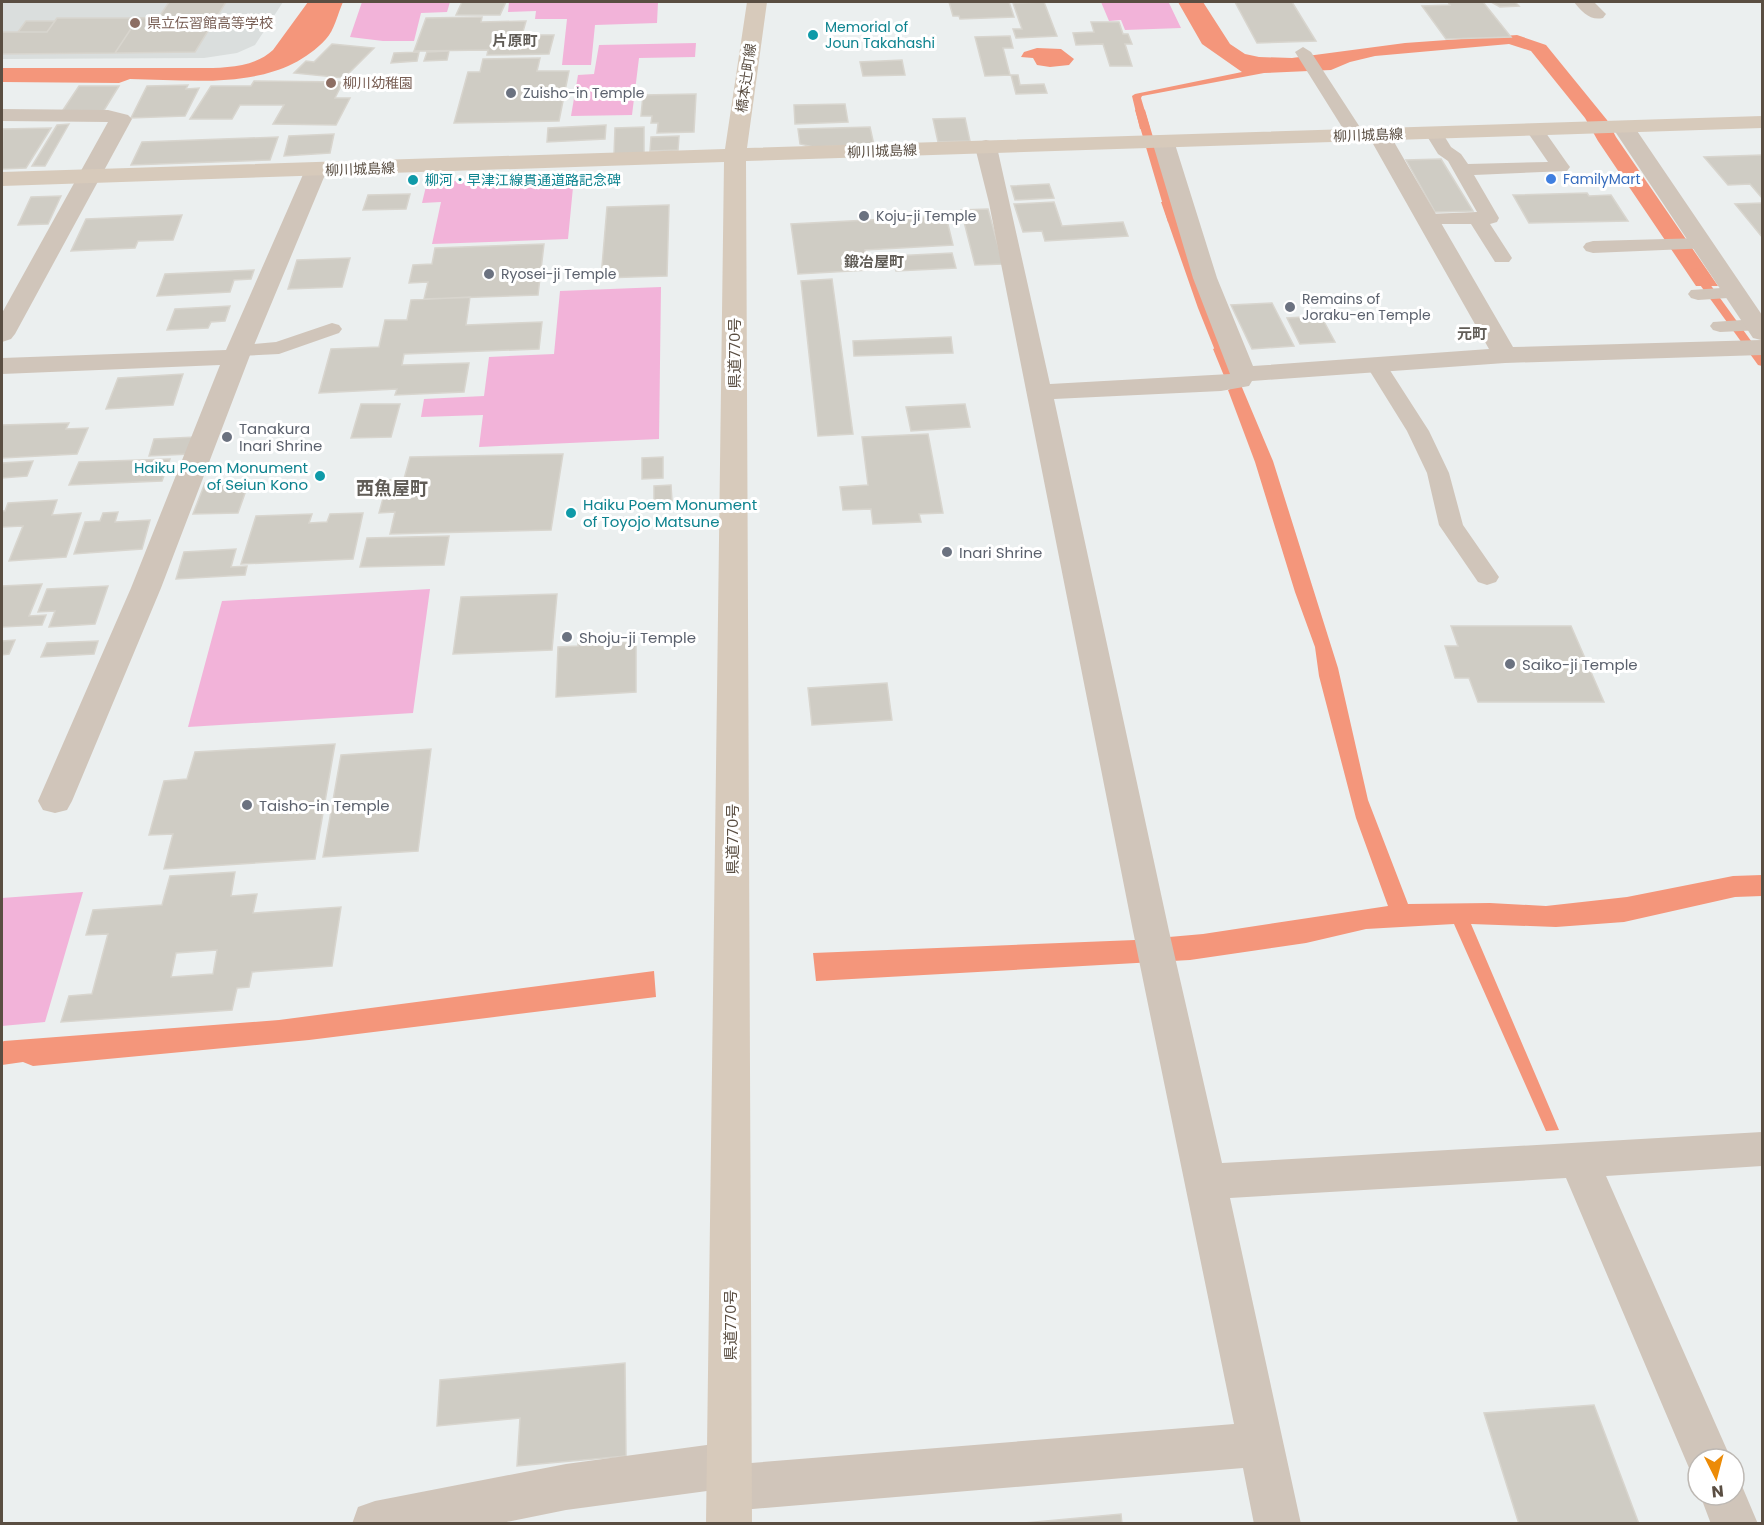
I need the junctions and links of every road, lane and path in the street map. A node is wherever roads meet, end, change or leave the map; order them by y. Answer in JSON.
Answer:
{"nodes":[{"id":1,"x":757,"y":2,"type":"edge"},
{"id":2,"x":1303,"y":52,"type":"dead end"},
{"id":3,"x":2,"y":115,"type":"edge"},
{"id":4,"x":1762,"y":122,"type":"edge"},
{"id":5,"x":1617,"y":127,"type":"junction"},
{"id":6,"x":1535,"y":130,"type":"junction"},
{"id":7,"x":1434,"y":133,"type":"junction"},
{"id":8,"x":1367,"y":135,"type":"junction"},
{"id":9,"x":1151,"y":142,"type":"junction"},
{"id":10,"x":986,"y":147,"type":"junction"},
{"id":11,"x":735,"y":155,"type":"junction"},
{"id":12,"x":315,"y":170,"type":"junction"},
{"id":13,"x":1462,"y":170,"type":"junction"},
{"id":14,"x":87,"y":177,"type":"junction"},
{"id":15,"x":2,"y":179,"type":"edge"},
{"id":16,"x":1477,"y":218,"type":"junction"},
{"id":17,"x":1429,"y":220,"type":"junction"},
{"id":18,"x":1698,"y":244,"type":"junction"},
{"id":19,"x":1593,"y":247,"type":"dead end"},
{"id":20,"x":1502,"y":258,"type":"dead end"},
{"id":21,"x":1731,"y":293,"type":"junction"},
{"id":22,"x":1698,"y":294,"type":"dead end"},
{"id":23,"x":1720,"y":326,"type":"dead end"},
{"id":24,"x":332,"y":329,"type":"dead end"},
{"id":25,"x":2,"y":334,"type":"edge"},
{"id":26,"x":1758,"y":336,"type":"edge"},
{"id":27,"x":237,"y":354,"type":"junction"},
{"id":28,"x":1505,"y":355,"type":"junction"},
{"id":29,"x":1377,"y":365,"type":"junction"},
{"id":30,"x":2,"y":366,"type":"edge"},
{"id":31,"x":1234,"y":379,"type":"junction"},
{"id":32,"x":1040,"y":392,"type":"junction"},
{"id":33,"x":1487,"y":576,"type":"dead end"},
{"id":34,"x":55,"y":801,"type":"dead end"},
{"id":35,"x":1762,"y":1149,"type":"edge"},
{"id":36,"x":1579,"y":1160,"type":"junction"},
{"id":37,"x":1206,"y":1182,"type":"junction"},
{"id":38,"x":1262,"y":1444,"type":"junction"},
{"id":39,"x":1703,"y":1447,"type":"edge"},
{"id":40,"x":729,"y":1492,"type":"edge"},
{"id":41,"x":1728,"y":1507,"type":"edge"},
{"id":42,"x":375,"y":1524,"type":"edge"},
{"id":43,"x":1278,"y":1524,"type":"edge"},
{"id":44,"x":1735,"y":1524,"type":"edge"}],
"edges":[{"from":1,"to":11,"type":"main road","name":"橋本辻町線"},
{"from":2,"to":8,"type":"lane"},
{"from":3,"to":14,"type":"street"},
{"from":4,"to":5,"type":"main road","name":"柳川城島線"},
{"from":5,"to":6,"type":"main road","name":"柳川城島線"},
{"from":5,"to":18,"type":"street"},
{"from":6,"to":7,"type":"main road","name":"柳川城島線"},
{"from":6,"to":13,"type":"lane"},
{"from":7,"to":8,"type":"main road","name":"柳川城島線"},
{"from":7,"to":13,"type":"lane"},
{"from":8,"to":9,"type":"main road","name":"柳川城島線"},
{"from":8,"to":17,"type":"street"},
{"from":9,"to":10,"type":"main road","name":"柳川城島線"},
{"from":9,"to":31,"type":"street"},
{"from":10,"to":11,"type":"main road","name":"柳川城島線"},
{"from":10,"to":32,"type":"street"},
{"from":11,"to":12,"type":"main road","name":"柳川城島線"},
{"from":11,"to":40,"type":"main road","name":"県道770号"},
{"from":12,"to":14,"type":"main road","name":"柳川城島線"},
{"from":12,"to":27,"type":"street"},
{"from":13,"to":16,"type":"lane"},
{"from":14,"to":15,"type":"main road","name":"柳川城島線"},
{"from":14,"to":25,"type":"street"},
{"from":16,"to":17,"type":"lane"},
{"from":16,"to":20,"type":"lane"},
{"from":17,"to":28,"type":"street"},
{"from":18,"to":19,"type":"lane"},
{"from":18,"to":21,"type":"street"},
{"from":21,"to":22,"type":"lane"},
{"from":21,"to":26,"type":"street"},
{"from":23,"to":26,"type":"lane"},
{"from":24,"to":27,"type":"lane"},
{"from":26,"to":28,"type":"street"},
{"from":27,"to":30,"type":"street"},
{"from":27,"to":34,"type":"street"},
{"from":28,"to":29,"type":"street"},
{"from":29,"to":31,"type":"street"},
{"from":29,"to":33,"type":"lane"},
{"from":31,"to":32,"type":"street"},
{"from":32,"to":37,"type":"street"},
{"from":35,"to":36,"type":"street"},
{"from":36,"to":37,"type":"street"},
{"from":36,"to":39,"type":"street"},
{"from":37,"to":38,"type":"street"},
{"from":38,"to":40,"type":"street"},
{"from":38,"to":43,"type":"street"},
{"from":40,"to":42,"type":"street"},
{"from":41,"to":44,"type":"street"}]}
